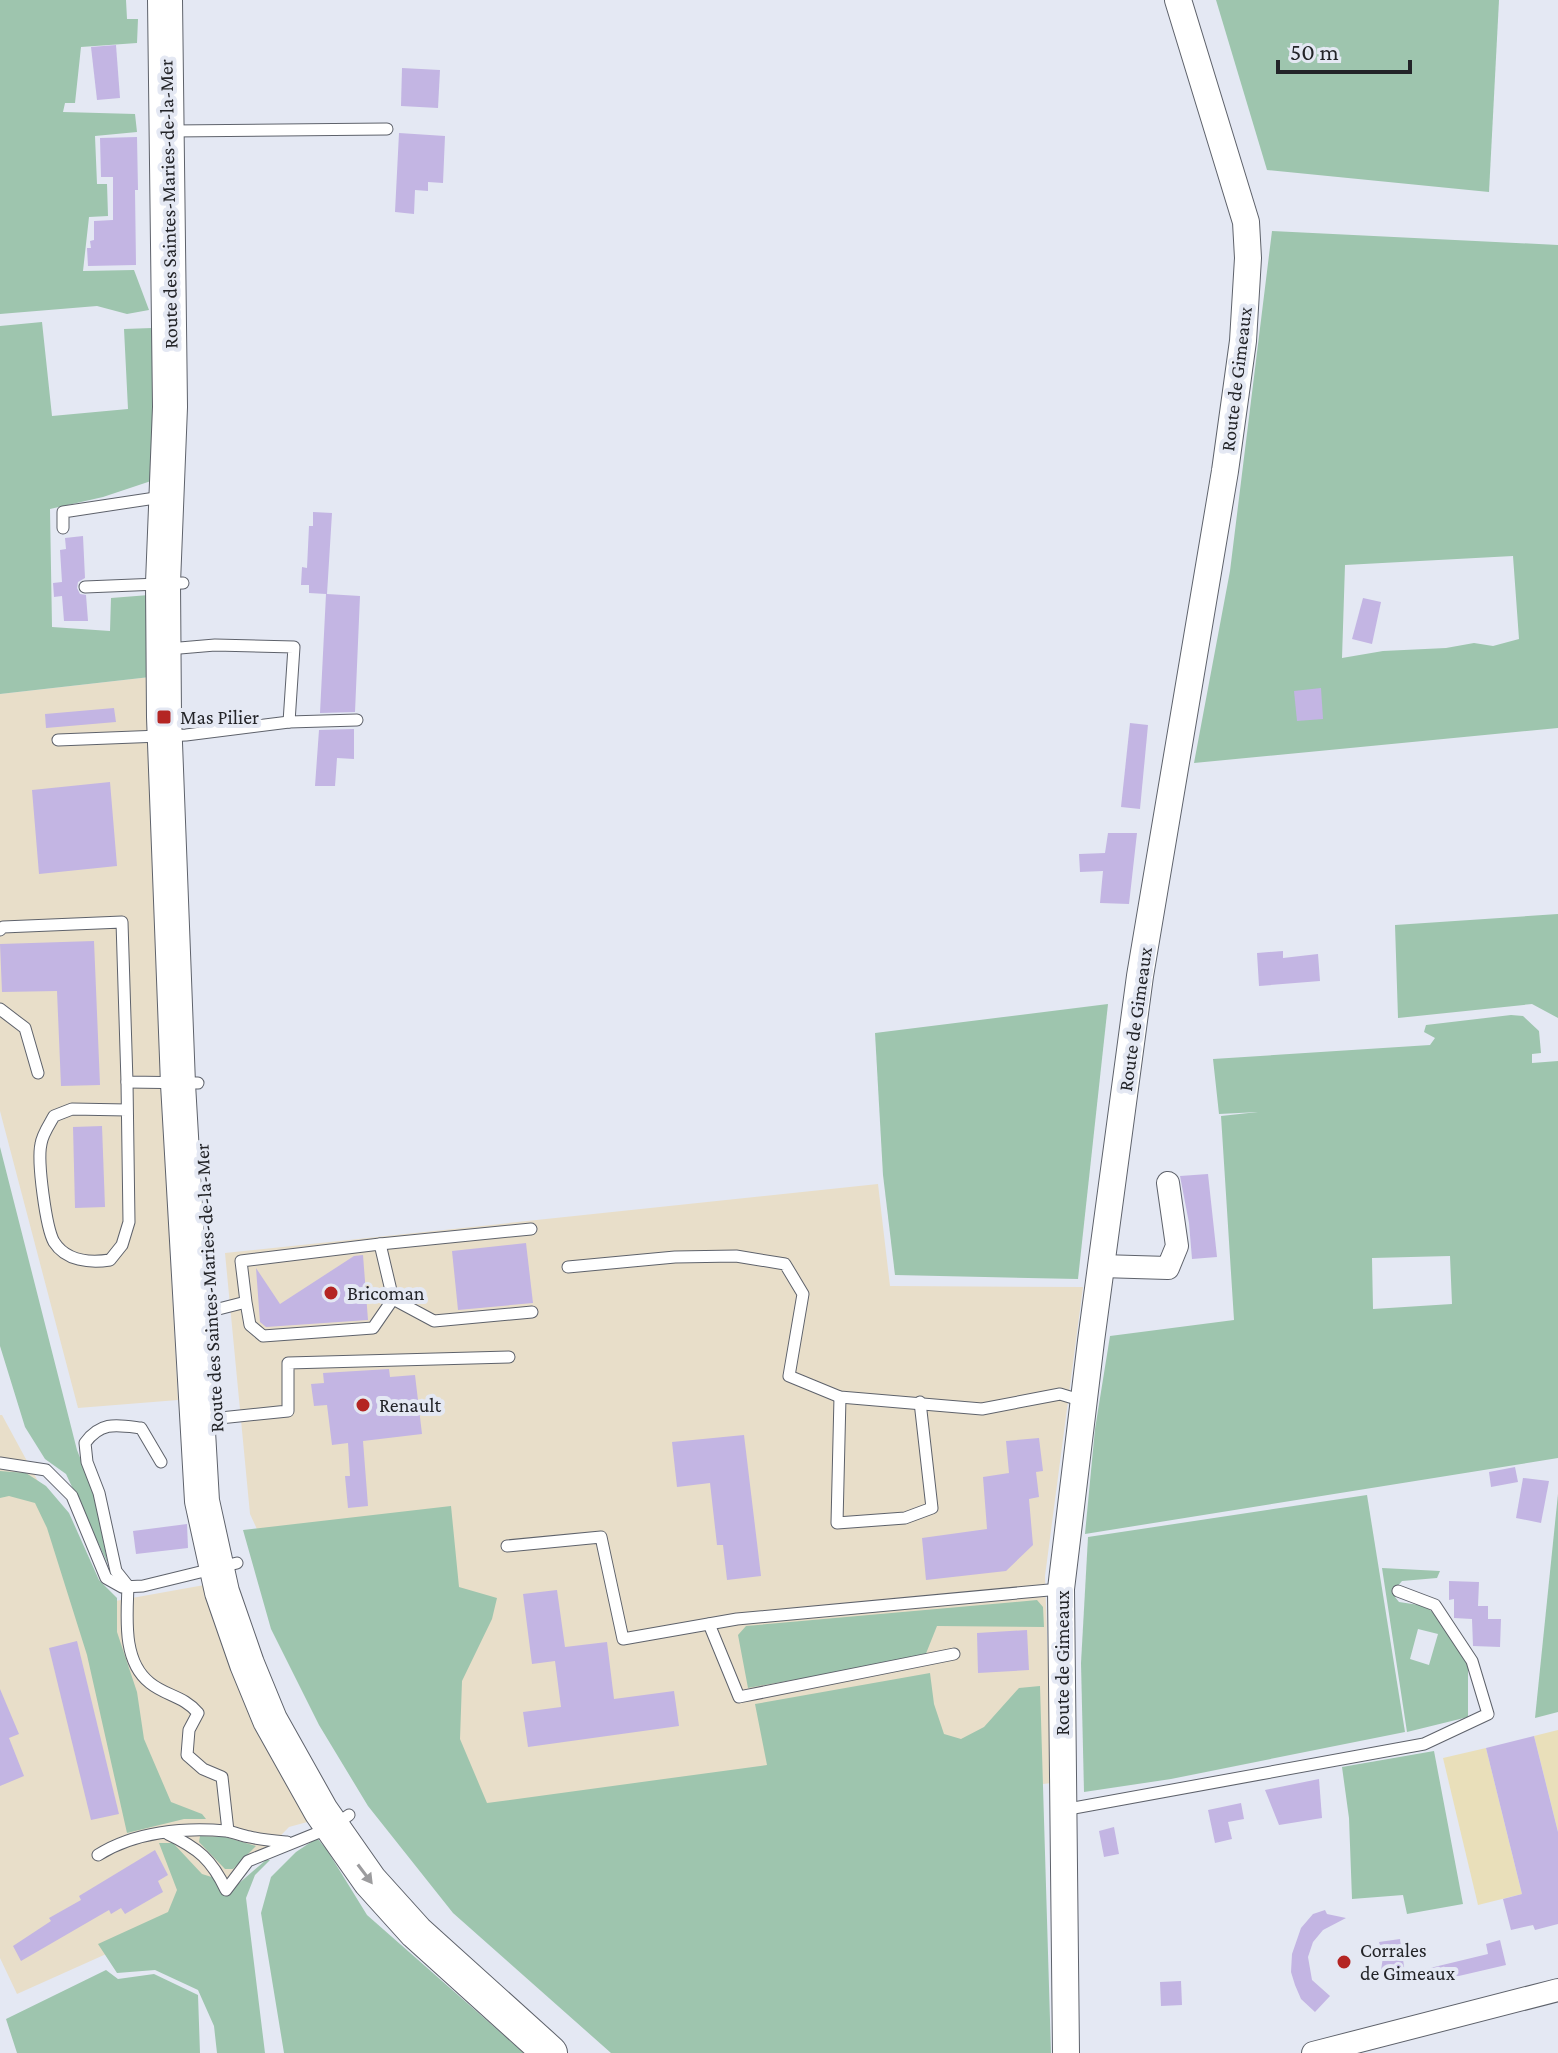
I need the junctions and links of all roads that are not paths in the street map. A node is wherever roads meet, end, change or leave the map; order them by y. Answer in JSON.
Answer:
{"nodes":[{"id":1,"x":165,"y":0,"type":"edge"},
{"id":2,"x":1178,"y":0,"type":"edge"},
{"id":3,"x":387,"y":129,"type":"dead end"},
{"id":4,"x":168,"y":131,"type":"junction"},
{"id":5,"x":173,"y":496,"type":"junction"},
{"id":6,"x":63,"y":528,"type":"dead end"},
{"id":7,"x":173,"y":583,"type":"junction"},
{"id":8,"x":85,"y":587,"type":"dead end"},
{"id":9,"x":173,"y":648,"type":"junction"},
{"id":10,"x":357,"y":720,"type":"dead end"},
{"id":11,"x":289,"y":722,"type":"junction"},
{"id":12,"x":175,"y":735,"type":"junction"},
{"id":13,"x":58,"y":740,"type":"dead end"},
{"id":14,"x":0,"y":930,"type":"edge"},
{"id":15,"x":0,"y":1009,"type":"edge"},
{"id":16,"x":38,"y":1073,"type":"dead end"},
{"id":17,"x":127,"y":1082,"type":"junction"},
{"id":18,"x":188,"y":1084,"type":"junction"},
{"id":19,"x":127,"y":1110,"type":"junction"},
{"id":20,"x":1168,"y":1183,"type":"dead end"},
{"id":21,"x":531,"y":1229,"type":"dead end"},
{"id":22,"x":380,"y":1244,"type":"junction"},
{"id":23,"x":1101,"y":1266,"type":"junction"},
{"id":24,"x":568,"y":1267,"type":"dead end"},
{"id":25,"x":393,"y":1299,"type":"junction"},
{"id":26,"x":246,"y":1302,"type":"junction"},
{"id":27,"x":532,"y":1312,"type":"dead end"},
{"id":28,"x":201,"y":1313,"type":"junction"},
{"id":29,"x":509,"y":1357,"type":"dead end"},
{"id":30,"x":840,"y":1397,"type":"junction"},
{"id":31,"x":1083,"y":1401,"type":"junction"},
{"id":32,"x":920,"y":1402,"type":"junction"},
{"id":33,"x":207,"y":1419,"type":"junction"},
{"id":34,"x":161,"y":1462,"type":"dead end"},
{"id":35,"x":0,"y":1463,"type":"edge"},
{"id":36,"x":507,"y":1546,"type":"dead end"},
{"id":37,"x":227,"y":1566,"type":"junction"},
{"id":38,"x":128,"y":1586,"type":"junction"},
{"id":39,"x":1061,"y":1589,"type":"junction"},
{"id":40,"x":1398,"y":1591,"type":"dead end"},
{"id":41,"x":709,"y":1624,"type":"junction"},
{"id":42,"x":954,"y":1654,"type":"dead end"},
{"id":43,"x":1063,"y":1810,"type":"junction"},
{"id":44,"x":340,"y":1821,"type":"junction"},
{"id":45,"x":228,"y":1831,"type":"junction"},
{"id":46,"x":168,"y":1834,"type":"junction"},
{"id":47,"x":288,"y":1842,"type":"junction"},
{"id":48,"x":98,"y":1855,"type":"dead end"},
{"id":49,"x":1558,"y":1990,"type":"edge"},
{"id":50,"x":550,"y":2053,"type":"edge"},
{"id":51,"x":574,"y":2053,"type":"edge"},
{"id":52,"x":1066,"y":2053,"type":"edge"},
{"id":53,"x":1313,"y":2053,"type":"edge"}],
"edges":[{"from":1,"to":4,"type":"main road","name":"Route des Saintes-Maries-de-la-Mer"},
{"from":2,"to":23,"type":"street","name":"Route de Gimeaux"},
{"from":3,"to":4,"type":"lane"},
{"from":4,"to":5,"type":"main road","name":"Route des Saintes-Maries-de-la-Mer"},
{"from":5,"to":6,"type":"lane"},
{"from":5,"to":7,"type":"main road","name":"Route des Saintes-Maries-de-la-Mer"},
{"from":7,"to":8,"type":"lane"},
{"from":7,"to":9,"type":"main road","name":"Route des Saintes-Maries-de-la-Mer"},
{"from":9,"to":11,"type":"lane"},
{"from":9,"to":12,"type":"main road","name":"Route des Saintes-Maries-de-la-Mer"},
{"from":10,"to":11,"type":"lane"},
{"from":11,"to":12,"type":"lane"},
{"from":12,"to":13,"type":"lane"},
{"from":12,"to":18,"type":"main road","name":"Route des Saintes-Maries-de-la-Mer"},
{"from":12,"to":18,"type":"main road","name":"Route des Saintes-Maries-de-la-Mer"},
{"from":14,"to":17,"type":"lane"},
{"from":15,"to":16,"type":"lane"},
{"from":17,"to":18,"type":"lane"},
{"from":17,"to":19,"type":"lane"},
{"from":18,"to":28,"type":"main road","name":"Route des Saintes-Maries-de-la-Mer"},
{"from":19,"to":19,"type":"lane"},
{"from":20,"to":23,"type":"street"},
{"from":21,"to":22,"type":"lane"},
{"from":22,"to":25,"type":"lane"},
{"from":22,"to":26,"type":"lane"},
{"from":23,"to":31,"type":"street","name":"Route de Gimeaux"},
{"from":24,"to":30,"type":"lane"},
{"from":25,"to":26,"type":"lane"},
{"from":25,"to":27,"type":"lane"},
{"from":26,"to":28,"type":"lane"},
{"from":28,"to":33,"type":"main road","name":"Route des Saintes-Maries-de-la-Mer"},
{"from":29,"to":33,"type":"lane"},
{"from":30,"to":32,"type":"lane"},
{"from":30,"to":32,"type":"lane"},
{"from":31,"to":32,"type":"lane"},
{"from":31,"to":39,"type":"street","name":"Route de Gimeaux"},
{"from":33,"to":37,"type":"main road","name":"Route des Saintes-Maries-de-la-Mer"},
{"from":34,"to":38,"type":"lane"},
{"from":35,"to":38,"type":"lane"},
{"from":36,"to":41,"type":"lane"},
{"from":37,"to":38,"type":"lane"},
{"from":37,"to":44,"type":"main road","name":"Route des Saintes-Maries-de-la-Mer"},
{"from":38,"to":45,"type":"lane"},
{"from":39,"to":41,"type":"lane"},
{"from":39,"to":43,"type":"street","name":"Route de Gimeaux"},
{"from":40,"to":43,"type":"lane"},
{"from":41,"to":42,"type":"lane"},
{"from":43,"to":52,"type":"street","name":"Route de Gimeaux"},
{"from":44,"to":47,"type":"lane"},
{"from":44,"to":50,"type":"main road","name":"Route des Saintes-Maries-de-la-Mer","one_way":true},
{"from":44,"to":51,"type":"main road","name":"Route des Saintes-Maries-de-la-Mer"},
{"from":45,"to":46,"type":"lane"},
{"from":45,"to":47,"type":"lane"},
{"from":46,"to":47,"type":"lane"},
{"from":46,"to":48,"type":"lane"},
{"from":49,"to":53,"type":"street"}]}
